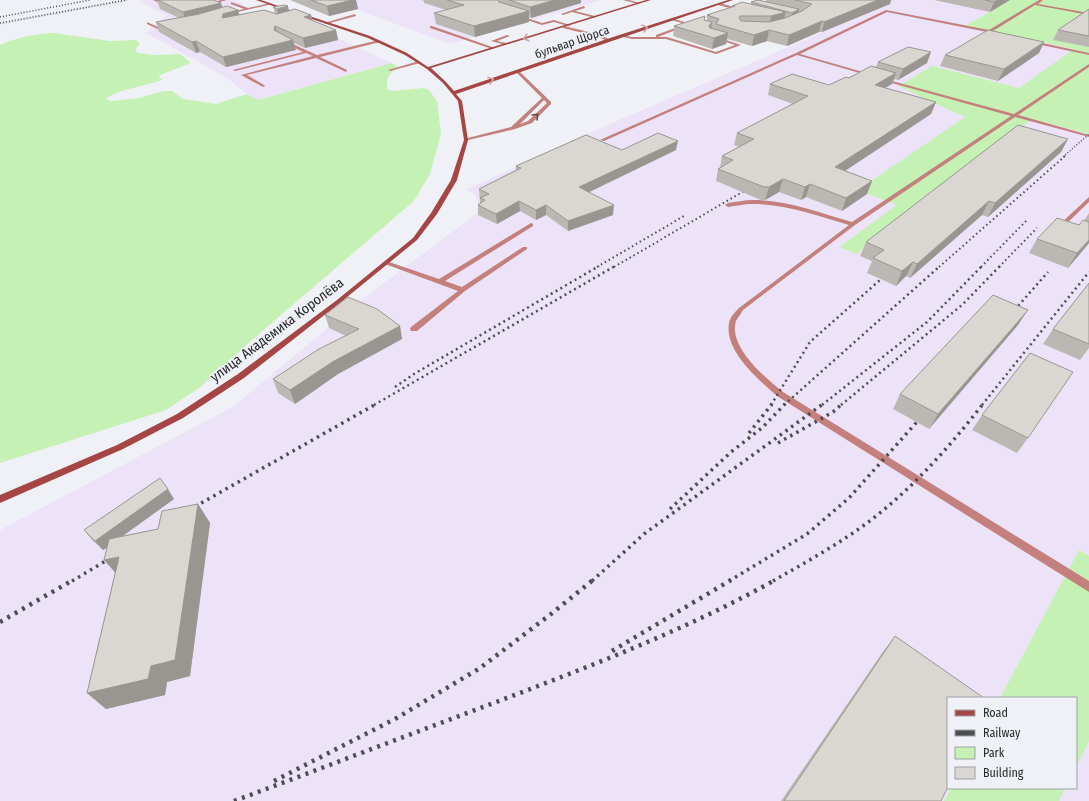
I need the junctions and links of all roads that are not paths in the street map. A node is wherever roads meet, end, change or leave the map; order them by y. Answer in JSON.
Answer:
{"nodes":[{"id":1,"x":155,"y":0,"type":"edge"},
{"id":2,"x":184,"y":0,"type":"edge"},
{"id":3,"x":225,"y":0,"type":"edge"},
{"id":4,"x":258,"y":0,"type":"edge"},
{"id":5,"x":625,"y":0,"type":"edge"},
{"id":6,"x":649,"y":0,"type":"edge"},
{"id":7,"x":731,"y":0,"type":"edge"},
{"id":8,"x":1041,"y":0,"type":"edge"},
{"id":9,"x":212,"y":3,"type":"edge"},
{"id":10,"x":232,"y":3,"type":"dead end"},
{"id":11,"x":638,"y":3,"type":"junction"},
{"id":12,"x":270,"y":4,"type":"junction"},
{"id":13,"x":719,"y":4,"type":"junction"},
{"id":14,"x":1035,"y":4,"type":"junction"},
{"id":15,"x":584,"y":7,"type":"dead end"},
{"id":16,"x":247,"y":9,"type":"junction"},
{"id":17,"x":744,"y":9,"type":"edge"},
{"id":18,"x":572,"y":11,"type":"junction"},
{"id":19,"x":254,"y":12,"type":"edge"},
{"id":20,"x":293,"y":12,"type":"junction"},
{"id":21,"x":225,"y":14,"type":"edge"},
{"id":22,"x":279,"y":14,"type":"edge"},
{"id":23,"x":562,"y":14,"type":"dead end"},
{"id":24,"x":1089,"y":14,"type":"edge"},
{"id":25,"x":304,"y":15,"type":"junction"},
{"id":26,"x":355,"y":15,"type":"dead end"},
{"id":27,"x":515,"y":15,"type":"edge"},
{"id":28,"x":298,"y":17,"type":"edge"},
{"id":29,"x":594,"y":17,"type":"junction"},
{"id":30,"x":672,"y":20,"type":"junction"},
{"id":31,"x":148,"y":23,"type":"dead end"},
{"id":32,"x":326,"y":23,"type":"junction"},
{"id":33,"x":431,"y":26,"type":"dead end"},
{"id":34,"x":566,"y":26,"type":"junction"},
{"id":35,"x":169,"y":29,"type":"edge"},
{"id":36,"x":989,"y":32,"type":"junction"},
{"id":37,"x":1005,"y":35,"type":"edge"},
{"id":38,"x":508,"y":36,"type":"dead end"},
{"id":39,"x":622,"y":36,"type":"junction"},
{"id":40,"x":710,"y":36,"type":"edge"},
{"id":41,"x":652,"y":38,"type":"junction"},
{"id":42,"x":283,"y":40,"type":"edge"},
{"id":43,"x":608,"y":40,"type":"junction"},
{"id":44,"x":1028,"y":40,"type":"edge"},
{"id":45,"x":379,"y":41,"type":"junction"},
{"id":46,"x":505,"y":44,"type":"junction"},
{"id":47,"x":493,"y":48,"type":"junction"},
{"id":48,"x":307,"y":52,"type":"junction"},
{"id":49,"x":797,"y":54,"type":"junction"},
{"id":50,"x":1089,"y":54,"type":"edge"},
{"id":51,"x":317,"y":57,"type":"junction"},
{"id":52,"x":419,"y":62,"type":"junction"},
{"id":53,"x":1089,"y":65,"type":"edge"},
{"id":54,"x":428,"y":68,"type":"junction"},
{"id":55,"x":235,"y":70,"type":"dead end"},
{"id":56,"x":390,"y":70,"type":"dead end"},
{"id":57,"x":346,"y":71,"type":"dead end"},
{"id":58,"x":517,"y":71,"type":"junction"},
{"id":59,"x":263,"y":86,"type":"dead end"},
{"id":60,"x":454,"y":93,"type":"junction"},
{"id":61,"x":1015,"y":116,"type":"junction"},
{"id":62,"x":1089,"y":136,"type":"edge"},
{"id":63,"x":466,"y":140,"type":"junction"},
{"id":64,"x":602,"y":140,"type":"edge"},
{"id":65,"x":1089,"y":198,"type":"edge"},
{"id":66,"x":728,"y":205,"type":"dead end"},
{"id":67,"x":853,"y":224,"type":"junction"},
{"id":68,"x":531,"y":225,"type":"dead end"},
{"id":69,"x":1070,"y":229,"type":"edge"},
{"id":70,"x":525,"y":248,"type":"dead end"},
{"id":71,"x":387,"y":263,"type":"junction"},
{"id":72,"x":439,"y":282,"type":"junction"},
{"id":73,"x":463,"y":290,"type":"junction"},
{"id":74,"x":414,"y":329,"type":"dead end"},
{"id":75,"x":0,"y":499,"type":"edge"},
{"id":76,"x":1089,"y":587,"type":"edge"}],
"edges":[{"from":1,"to":2,"type":"street"},
{"from":3,"to":9,"type":"street"},
{"from":4,"to":12,"type":"main road"},
{"from":5,"to":11,"type":"street"},
{"from":6,"to":11,"type":"main road","name":"бульвар Щорса"},
{"from":7,"to":13,"type":"main road","name":"бульвар Щорса"},
{"from":8,"to":14,"type":"street"},
{"from":10,"to":16,"type":"street"},
{"from":11,"to":29,"type":"main road","name":"бульвар Щорса"},
{"from":12,"to":16,"type":"street"},
{"from":12,"to":20,"type":"main road"},
{"from":13,"to":17,"type":"street"},
{"from":13,"to":30,"type":"main road","name":"бульвар Щорса"},
{"from":14,"to":24,"type":"street"},
{"from":14,"to":36,"type":"street"},
{"from":15,"to":18,"type":"street"},
{"from":16,"to":19,"type":"street"},
{"from":16,"to":21,"type":"street"},
{"from":18,"to":23,"type":"street"},
{"from":18,"to":29,"type":"street"},
{"from":20,"to":22,"type":"street"},
{"from":20,"to":25,"type":"main road"},
{"from":25,"to":28,"type":"street"},
{"from":25,"to":32,"type":"main road"},
{"from":26,"to":32,"type":"street"},
{"from":27,"to":34,"type":"street"},
{"from":29,"to":34,"type":"main road","name":"бульвар Щорса"},
{"from":39,"to":30,"type":"main road","name":"бульвар Щорса","one_way":true},
{"from":30,"to":41,"type":"street"},
{"from":31,"to":35,"type":"street"},
{"from":32,"to":45,"type":"main road"},
{"from":33,"to":47,"type":"street"},
{"from":34,"to":43,"type":"street"},
{"from":34,"to":46,"type":"main road","name":"бульвар Щорса","one_way":true},
{"from":36,"to":37,"type":"street"},
{"from":36,"to":49,"type":"street"},
{"from":38,"to":46,"type":"street"},
{"from":39,"to":41,"type":"street"},
{"from":39,"to":43,"type":"main road","name":"бульвар Щорса"},
{"from":40,"to":41,"type":"street"},
{"from":42,"to":48,"type":"street"},
{"from":43,"to":58,"type":"main road","name":"бульвар Щорса"},
{"from":44,"to":50,"type":"street"},
{"from":45,"to":51,"type":"street"},
{"from":45,"to":52,"type":"main road"},
{"from":46,"to":47,"type":"main road","name":"бульвар Щорса"},
{"from":47,"to":54,"type":"main road","name":"бульвар Щорса"},
{"from":48,"to":51,"type":"street"},
{"from":48,"to":55,"type":"street"},
{"from":49,"to":61,"type":"street"},
{"from":49,"to":64,"type":"street"},
{"from":51,"to":57,"type":"street"},
{"from":51,"to":59,"type":"street"},
{"from":52,"to":54,"type":"main road"},
{"from":52,"to":56,"type":"street"},
{"from":53,"to":61,"type":"street"},
{"from":54,"to":60,"type":"main road"},
{"from":60,"to":58,"type":"main road","name":"бульвар Щорса","one_way":true},
{"from":63,"to":58,"type":"street","one_way":true},
{"from":60,"to":63,"type":"main road","name":"улица Академика Королёва"},
{"from":61,"to":62,"type":"street"},
{"from":61,"to":67,"type":"street"},
{"from":63,"to":71,"type":"main road","name":"улица Академика Королёва"},
{"from":65,"to":69,"type":"street"},
{"from":66,"to":67,"type":"street"},
{"from":67,"to":76,"type":"street"},
{"from":68,"to":72,"type":"street"},
{"from":70,"to":73,"type":"street"},
{"from":71,"to":72,"type":"street"},
{"from":71,"to":75,"type":"main road","name":"улица Академика Королёва"},
{"from":72,"to":73,"type":"street"},
{"from":73,"to":74,"type":"street"}]}
